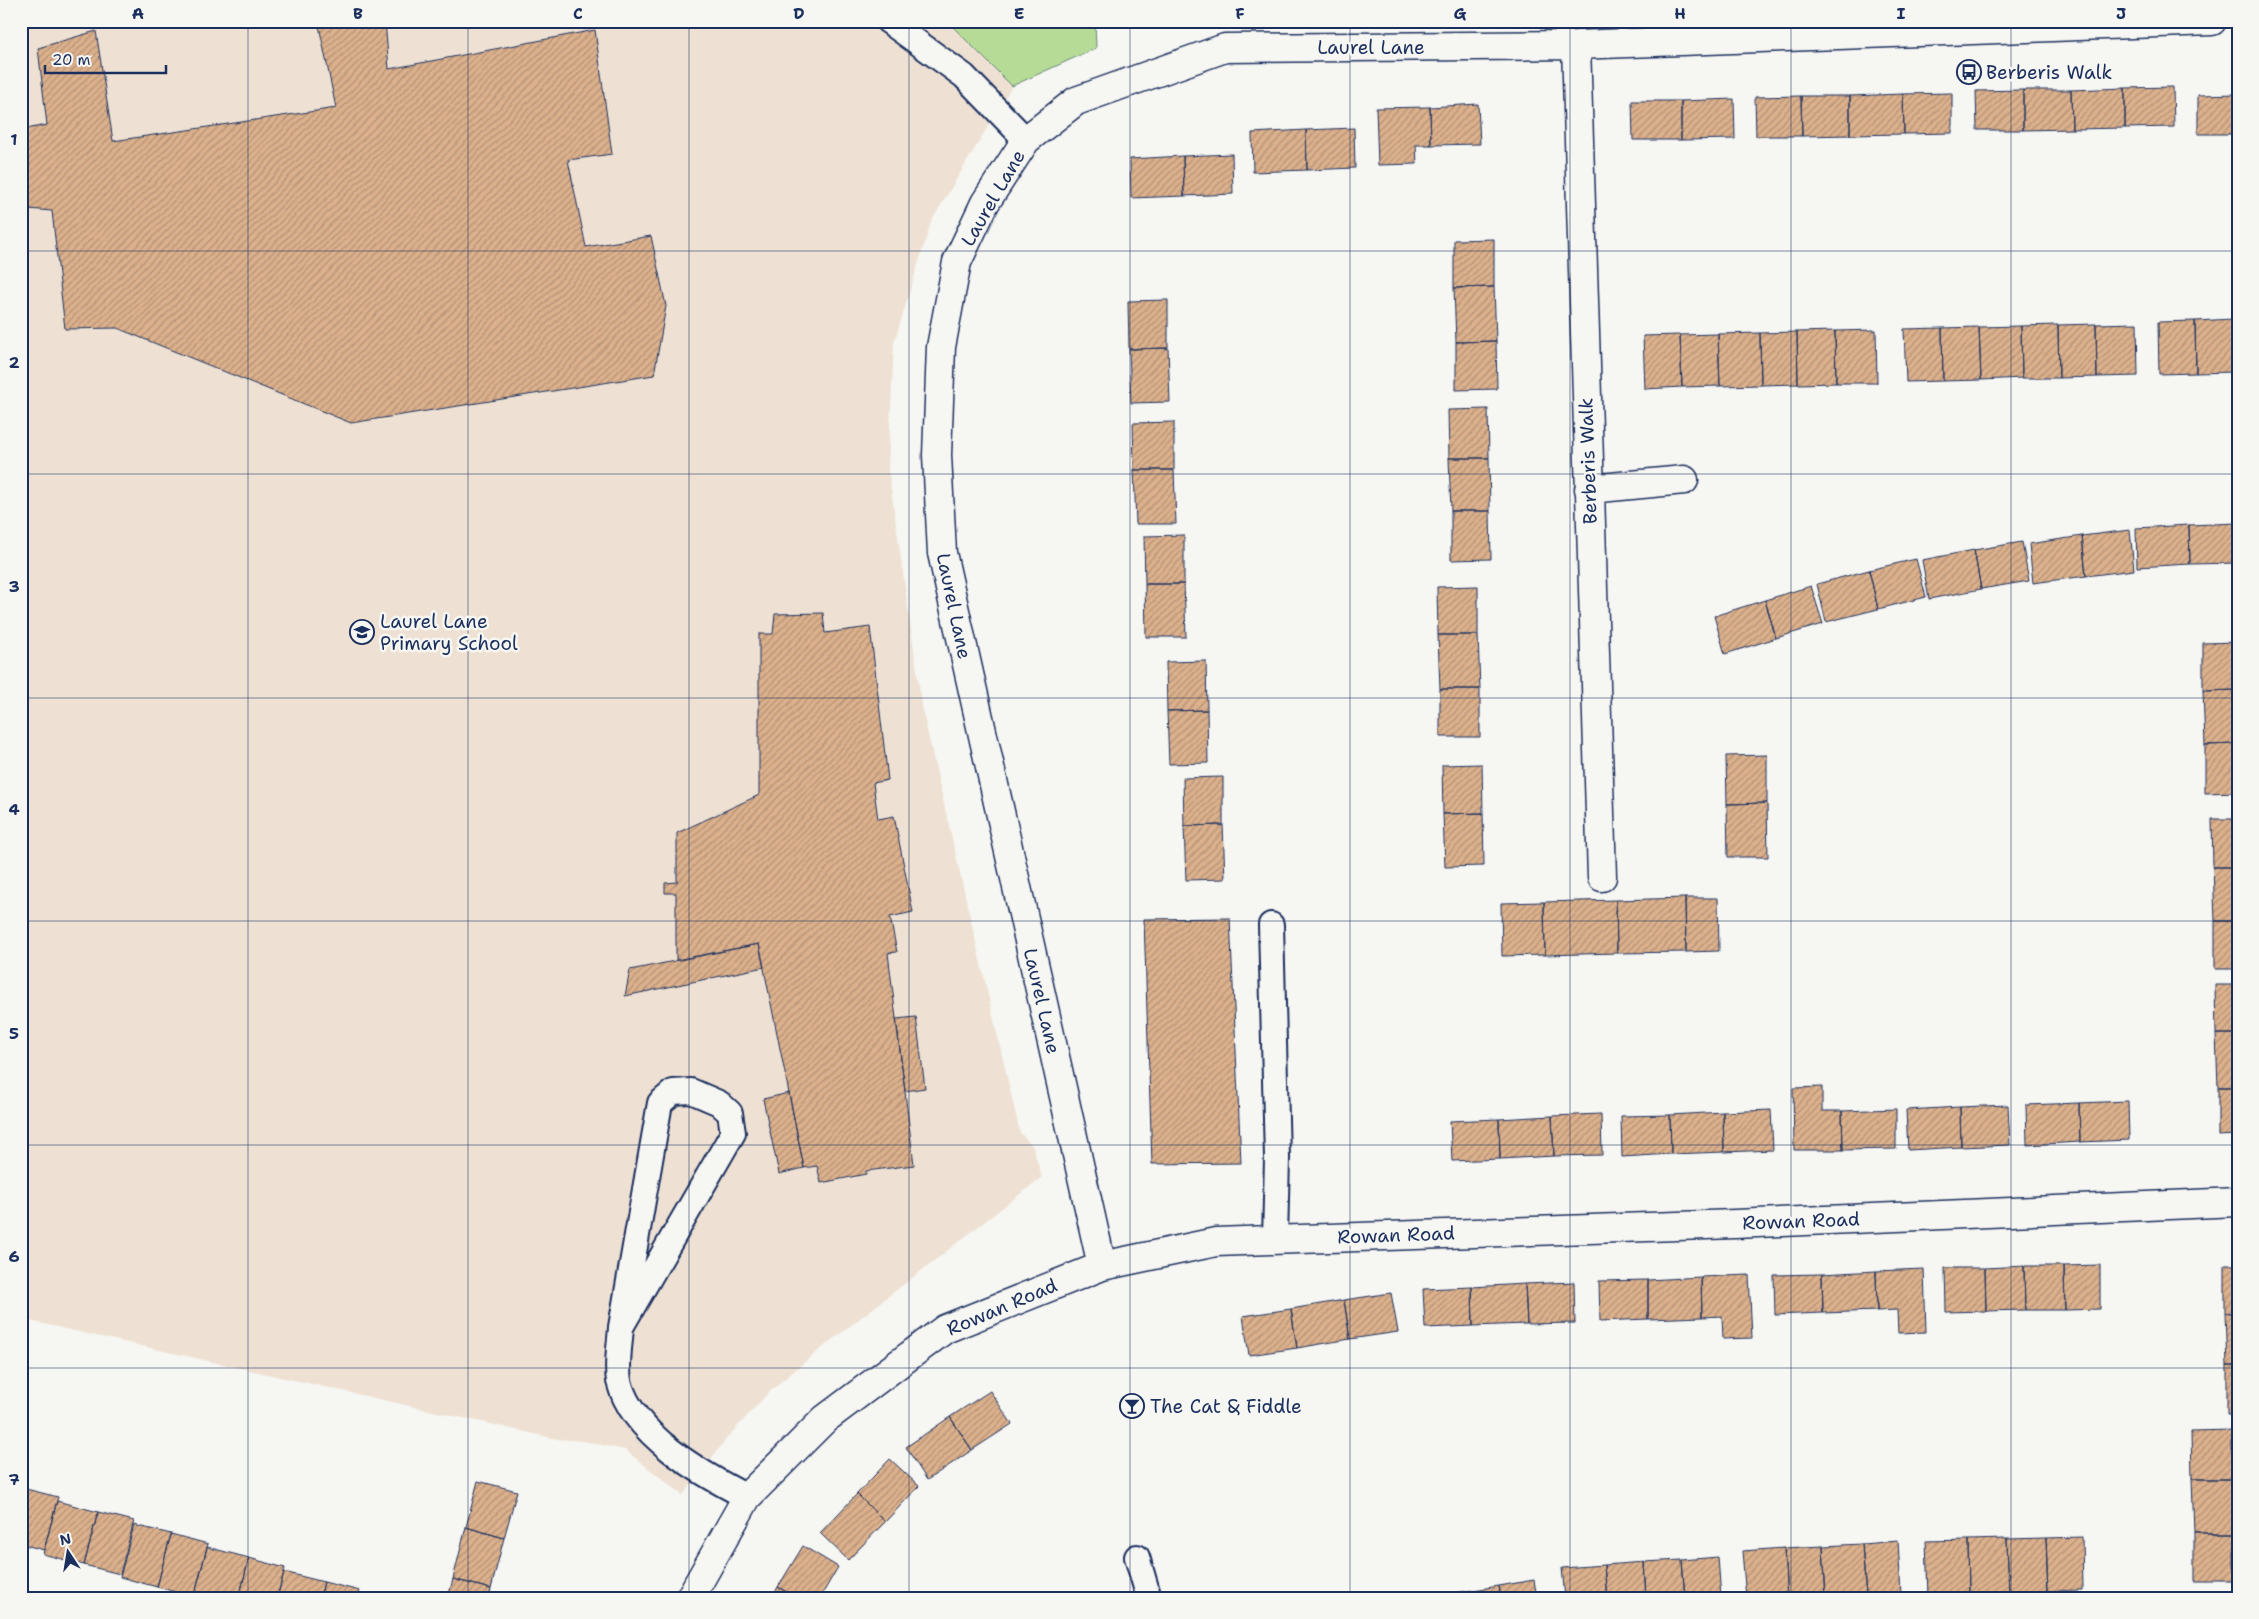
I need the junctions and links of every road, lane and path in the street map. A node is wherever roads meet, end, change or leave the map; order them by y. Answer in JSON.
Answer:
{"nodes":[{"id":1,"x":888,"y":21,"type":"edge"},
{"id":2,"x":2212,"y":21,"type":"edge"},
{"id":3,"x":1576,"y":45,"type":"junction"},
{"id":4,"x":1026,"y":140,"type":"junction"},
{"id":5,"x":1684,"y":480,"type":"dead end"},
{"id":6,"x":1589,"y":489,"type":"junction"},
{"id":7,"x":1602,"y":877,"type":"dead end"},
{"id":8,"x":1271,"y":925,"type":"dead end"},
{"id":9,"x":2238,"y":1202,"type":"edge"},
{"id":10,"x":1275,"y":1239,"type":"junction"},
{"id":11,"x":1102,"y":1266,"type":"junction"},
{"id":12,"x":621,"y":1327,"type":"junction"},
{"id":13,"x":747,"y":1497,"type":"junction"},
{"id":14,"x":1137,"y":1557,"type":"dead end"},
{"id":15,"x":690,"y":1598,"type":"edge"},
{"id":16,"x":1149,"y":1598,"type":"edge"}],
"edges":[{"from":1,"to":4,"type":"lane"},
{"from":2,"to":3,"type":"street","name":"Laurel Lane"},
{"from":3,"to":4,"type":"street","name":"Laurel Lane"},
{"from":3,"to":6,"type":"street","name":"Berberis Walk"},
{"from":4,"to":11,"type":"street","name":"Laurel Lane"},
{"from":5,"to":6,"type":"street"},
{"from":6,"to":7,"type":"street","name":"Berberis Walk"},
{"from":8,"to":10,"type":"lane"},
{"from":9,"to":10,"type":"street","name":"Rowan Road"},
{"from":10,"to":11,"type":"street","name":"Rowan Road"},
{"from":11,"to":13,"type":"street","name":"Rowan Road"},
{"from":12,"to":12,"type":"lane"},
{"from":12,"to":13,"type":"lane"},
{"from":13,"to":15,"type":"street","name":"Rowan Road"},
{"from":14,"to":16,"type":"lane"}]}
